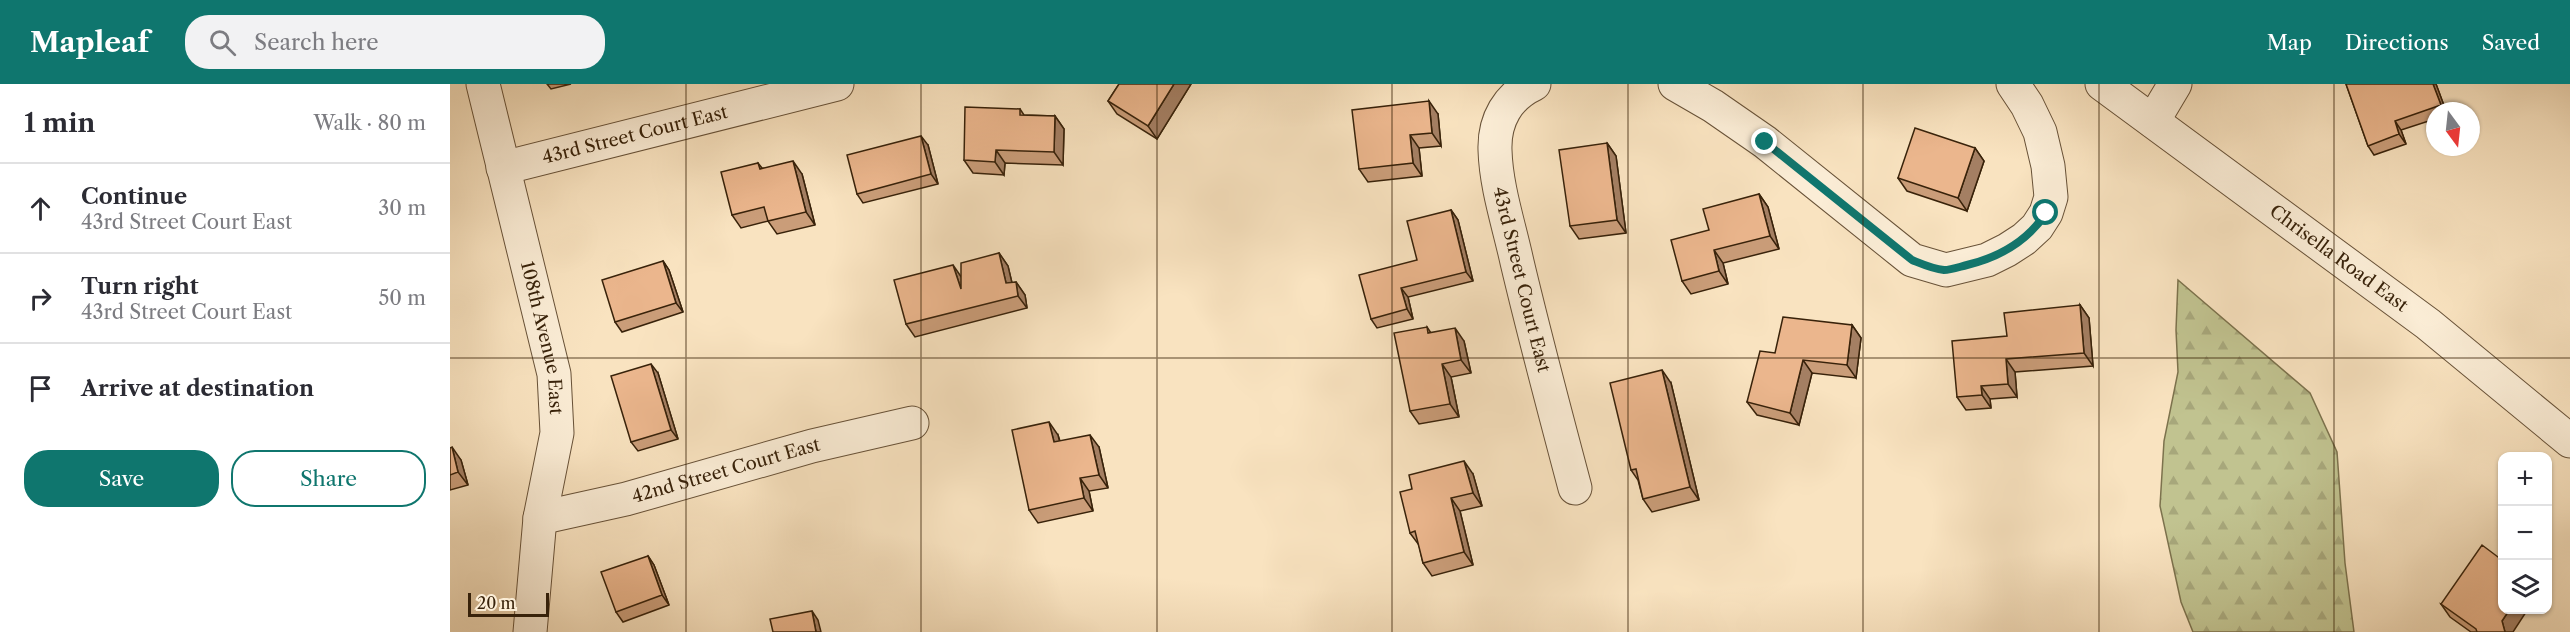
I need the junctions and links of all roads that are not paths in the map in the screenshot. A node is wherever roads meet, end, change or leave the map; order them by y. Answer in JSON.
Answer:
{"nodes":[{"id":1,"x":483,"y":84,"type":"edge"},
{"id":2,"x":837,"y":84,"type":"edge"},
{"id":3,"x":1534,"y":84,"type":"edge"},
{"id":4,"x":1675,"y":84,"type":"edge"},
{"id":5,"x":2013,"y":84,"type":"edge"},
{"id":6,"x":2102,"y":84,"type":"edge"},
{"id":7,"x":2175,"y":84,"type":"edge"},
{"id":8,"x":2153,"y":121,"type":"junction"},
{"id":9,"x":503,"y":168,"type":"junction"},
{"id":10,"x":912,"y":423,"type":"dead end"},
{"id":11,"x":2570,"y":441,"type":"edge"},
{"id":12,"x":1575,"y":488,"type":"dead end"},
{"id":13,"x":540,"y":518,"type":"junction"},
{"id":14,"x":530,"y":632,"type":"edge"}],
"edges":[{"from":1,"to":9,"type":"street","name":"108th Avenue East"},
{"from":2,"to":9,"type":"street","name":"43rd Street Court East"},
{"from":3,"to":12,"type":"street","name":"43rd Street Court East"},
{"from":4,"to":5,"type":"street"},
{"from":6,"to":8,"type":"street","name":"Chrisella Road East"},
{"from":7,"to":8,"type":"street"},
{"from":8,"to":11,"type":"street","name":"Chrisella Road East"},
{"from":9,"to":13,"type":"street","name":"108th Avenue East"},
{"from":10,"to":13,"type":"street","name":"42nd Street Court East"},
{"from":13,"to":14,"type":"street","name":"108th Avenue East"}]}
